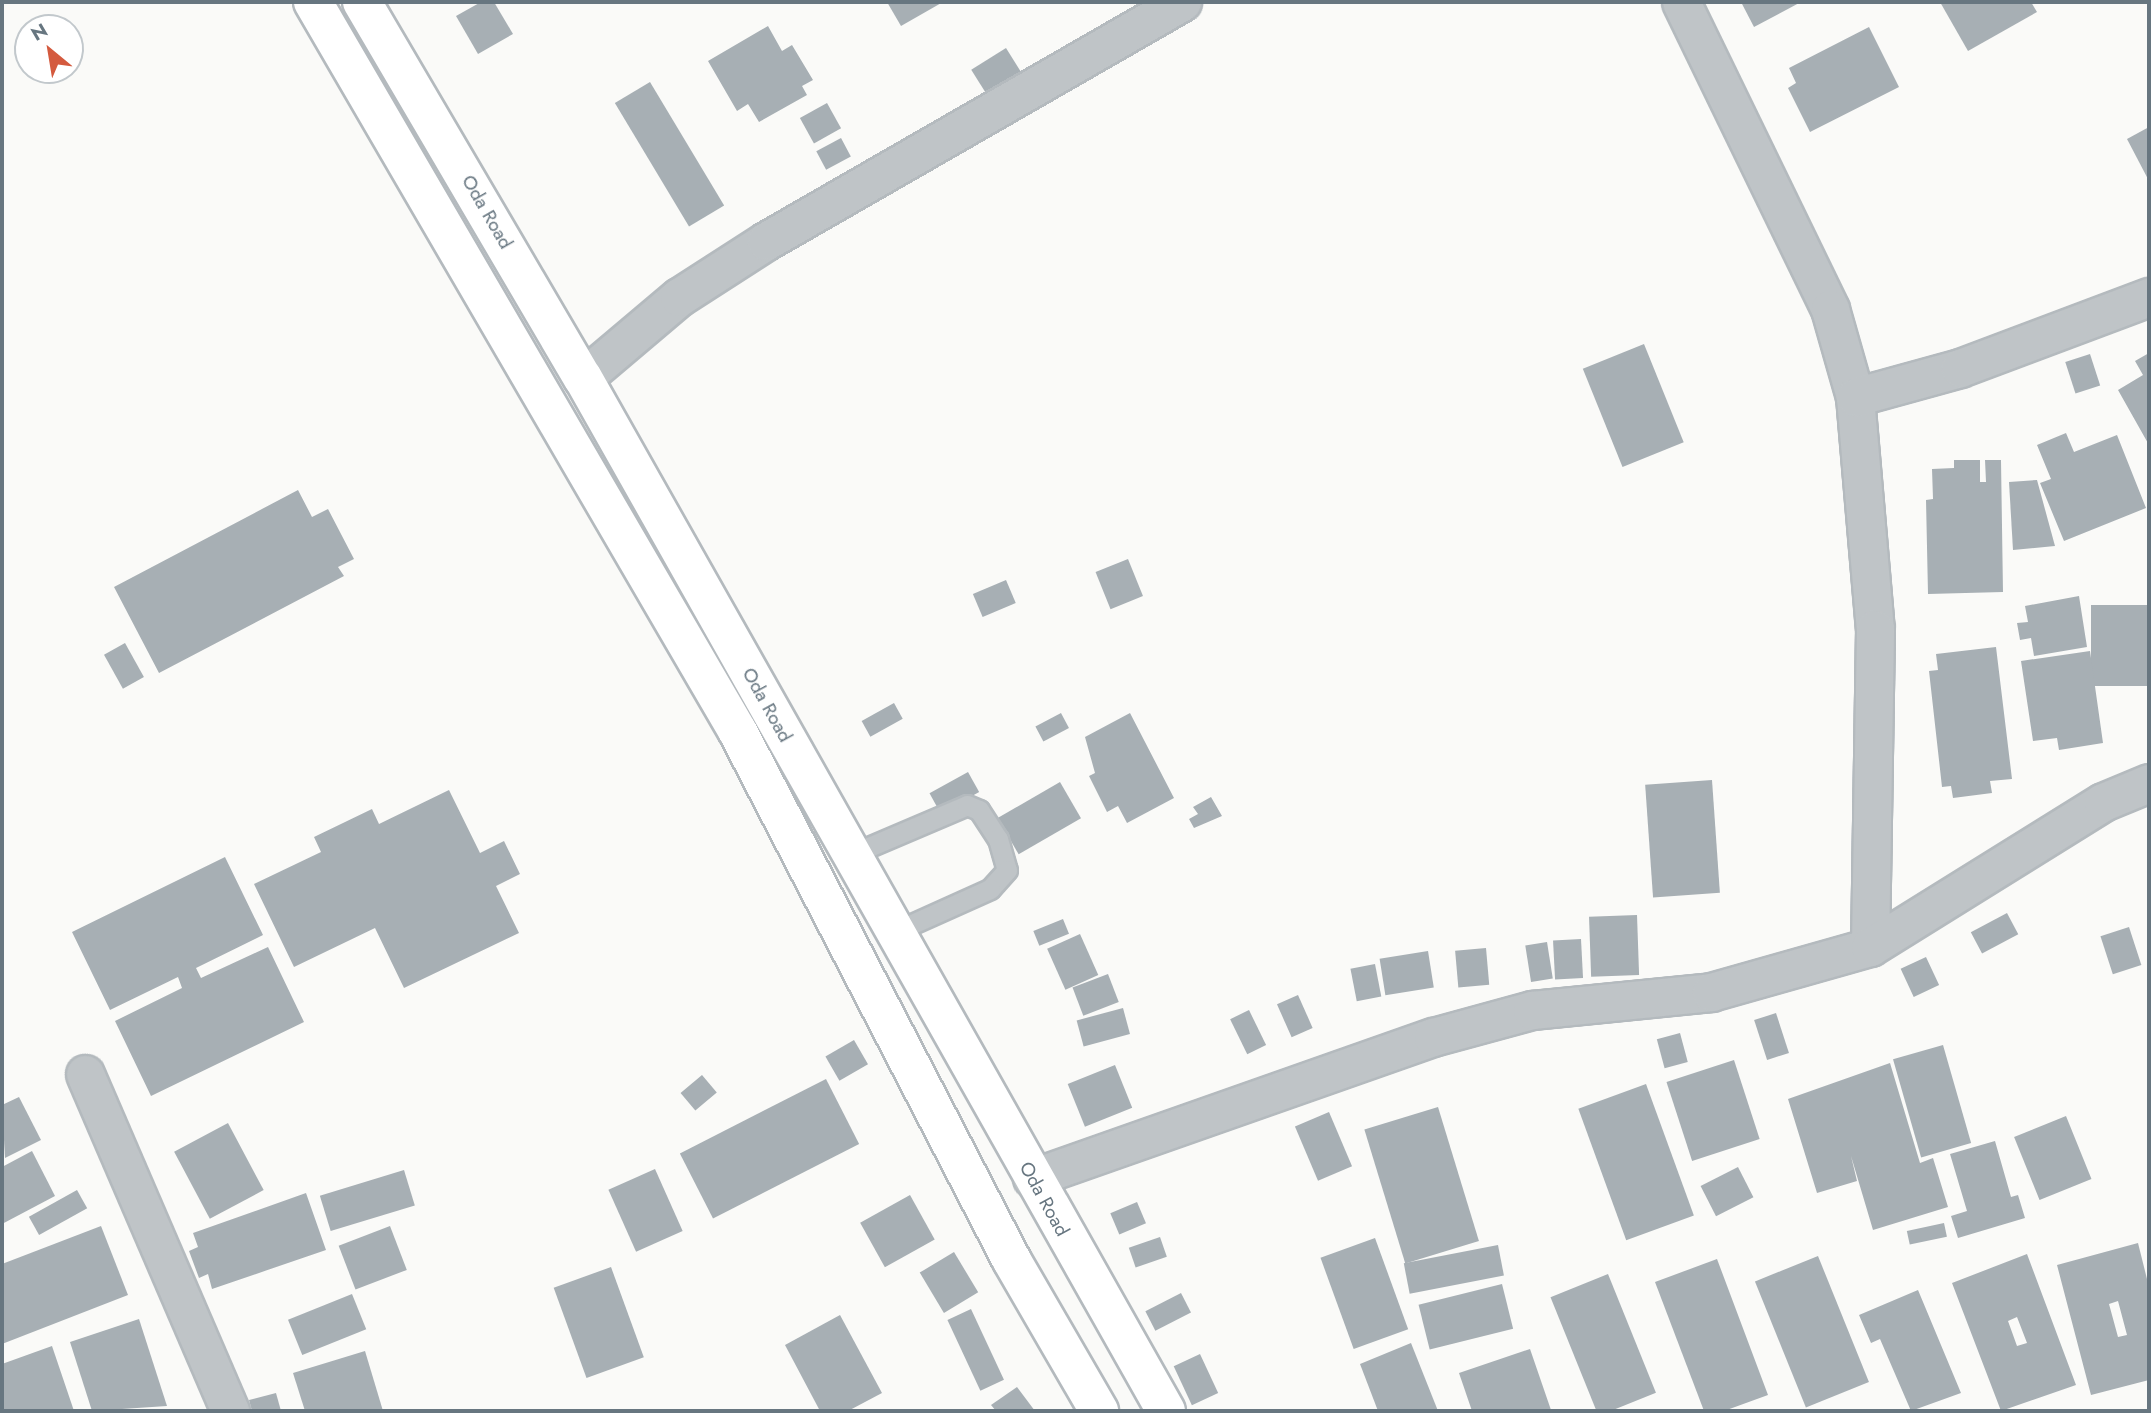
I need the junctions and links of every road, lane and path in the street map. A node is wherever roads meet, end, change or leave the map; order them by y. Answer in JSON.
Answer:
{"nodes":[{"id":1,"x":313,"y":2,"type":"edge"},
{"id":2,"x":362,"y":2,"type":"edge"},
{"id":3,"x":1182,"y":2,"type":"edge"},
{"id":4,"x":1681,"y":2,"type":"edge"},
{"id":5,"x":2149,"y":297,"type":"edge"},
{"id":6,"x":583,"y":378,"type":"junction"},
{"id":7,"x":1856,"y":397,"type":"junction"},
{"id":8,"x":2149,"y":783,"type":"edge"},
{"id":9,"x":850,"y":855,"type":"junction"},
{"id":10,"x":892,"y":933,"type":"junction"},
{"id":11,"x":1870,"y":947,"type":"junction"},
{"id":12,"x":85,"y":1074,"type":"dead end"},
{"id":13,"x":1032,"y":1178,"type":"junction"},
{"id":14,"x":230,"y":1411,"type":"edge"},
{"id":15,"x":1100,"y":1411,"type":"edge"},
{"id":16,"x":1166,"y":1411,"type":"edge"}],
"edges":[{"from":1,"to":15,"type":"street","name":"Oda Road"},
{"from":2,"to":6,"type":"street","name":"Oda Road"},
{"from":3,"to":6,"type":"street"},
{"from":4,"to":7,"type":"street"},
{"from":5,"to":7,"type":"street"},
{"from":6,"to":9,"type":"street","name":"Oda Road"},
{"from":7,"to":11,"type":"street"},
{"from":8,"to":11,"type":"street"},
{"from":9,"to":10,"type":"street","name":"Oda Road"},
{"from":9,"to":10,"type":"lane"},
{"from":10,"to":13,"type":"street","name":"Oda Road"},
{"from":11,"to":13,"type":"street"},
{"from":12,"to":14,"type":"street"},
{"from":13,"to":16,"type":"street","name":"Oda Road"}]}
